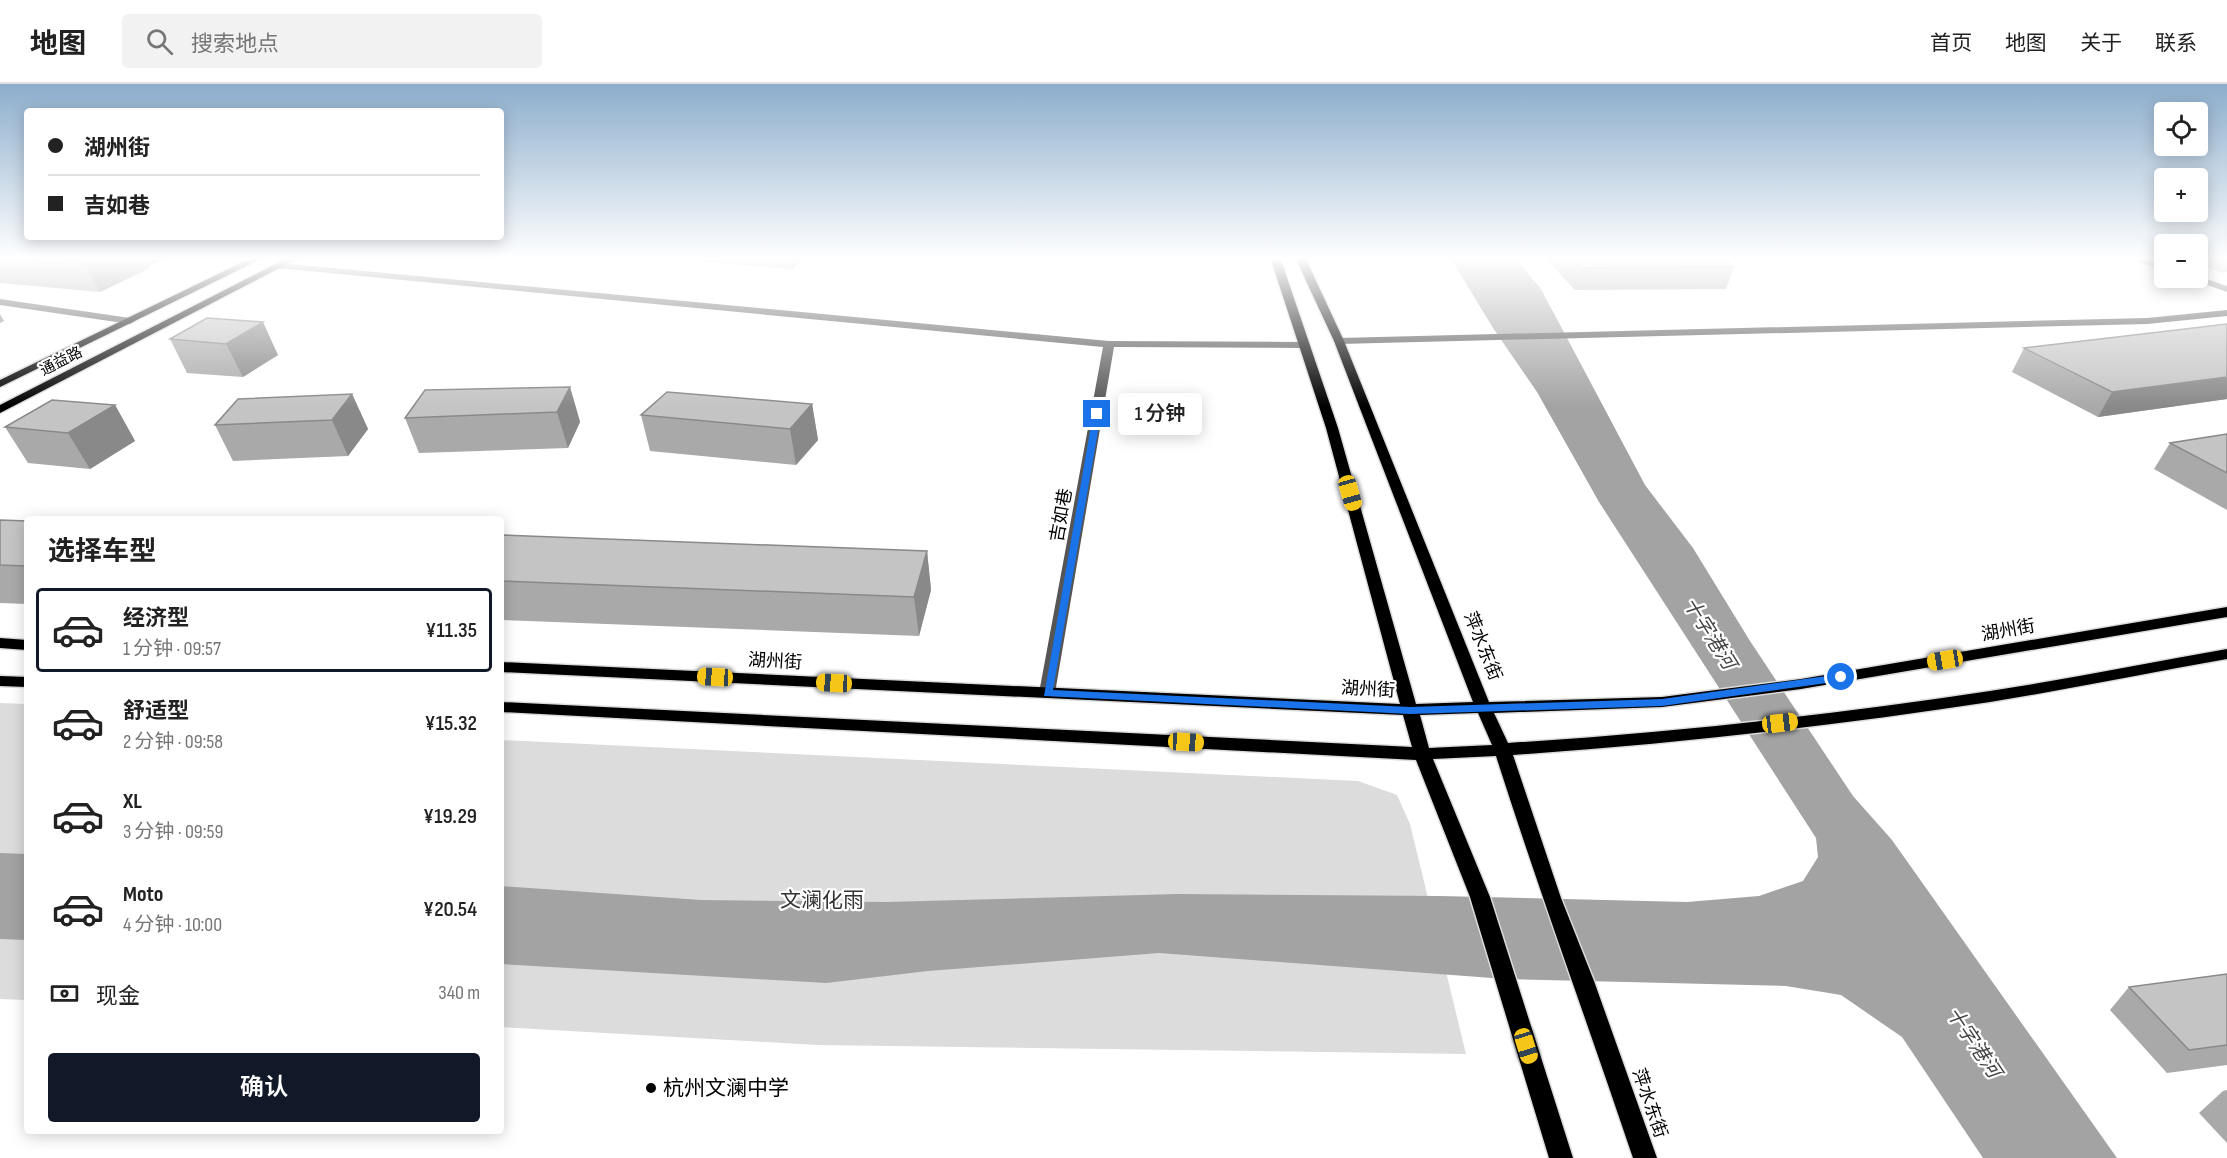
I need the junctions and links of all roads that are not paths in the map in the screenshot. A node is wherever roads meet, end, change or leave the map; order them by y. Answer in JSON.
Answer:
{"nodes":[{"id":1,"x":35,"y":307,"type":"edge"},
{"id":2,"x":158,"y":307,"type":"edge"},
{"id":3,"x":200,"y":307,"type":"edge"},
{"id":4,"x":717,"y":307,"type":"edge"},
{"id":5,"x":1291,"y":307,"type":"edge"},
{"id":6,"x":1323,"y":307,"type":"edge"},
{"id":7,"x":2227,"y":313,"type":"edge"},
{"id":8,"x":130,"y":321,"type":"junction"},
{"id":9,"x":1339,"y":341,"type":"junction"},
{"id":10,"x":1109,"y":344,"type":"junction"},
{"id":11,"x":1303,"y":345,"type":"junction"},
{"id":12,"x":0,"y":384,"type":"edge"},
{"id":13,"x":0,"y":410,"type":"edge"},
{"id":14,"x":2227,"y":612,"type":"edge"},
{"id":15,"x":0,"y":643,"type":"edge"},
{"id":16,"x":24,"y":645,"type":"edge"},
{"id":17,"x":2227,"y":654,"type":"edge"},
{"id":18,"x":504,"y":667,"type":"edge"},
{"id":19,"x":0,"y":681,"type":"edge"},
{"id":20,"x":24,"y":682,"type":"edge"},
{"id":21,"x":1047,"y":693,"type":"junction"},
{"id":22,"x":504,"y":707,"type":"edge"},
{"id":23,"x":1483,"y":707,"type":"junction"},
{"id":24,"x":1410,"y":710,"type":"junction"},
{"id":25,"x":1503,"y":751,"type":"junction"},
{"id":26,"x":1422,"y":754,"type":"junction"},
{"id":27,"x":1561,"y":1158,"type":"edge"},
{"id":28,"x":1645,"y":1158,"type":"edge"}],
"edges":[{"from":1,"to":8,"type":"street"},
{"from":2,"to":8,"type":"main road","name":"通益路"},
{"from":3,"to":13,"type":"main road","name":"通益路"},
{"from":4,"to":10,"type":"street"},
{"from":5,"to":11,"type":"main road"},
{"from":6,"to":9,"type":"main road","name":"萍水东街"},
{"from":7,"to":9,"type":"street"},
{"from":8,"to":12,"type":"main road","name":"通益路"},
{"from":9,"to":23,"type":"main road","name":"萍水东街"},
{"from":10,"to":11,"type":"street"},
{"from":10,"to":21,"type":"street","name":"吉如巷"},
{"from":11,"to":24,"type":"main road"},
{"from":14,"to":23,"type":"main road","name":"湖州街"},
{"from":15,"to":16,"type":"main road"},
{"from":17,"to":25,"type":"main road"},
{"from":18,"to":21,"type":"main road","name":"湖州街"},
{"from":19,"to":20,"type":"main road"},
{"from":21,"to":24,"type":"main road","name":"湖州街"},
{"from":22,"to":26,"type":"main road"},
{"from":23,"to":24,"type":"main road","name":"湖州街"},
{"from":23,"to":25,"type":"main road","name":"萍水东街"},
{"from":24,"to":26,"type":"main road"},
{"from":25,"to":26,"type":"main road"},
{"from":25,"to":28,"type":"main road","name":"萍水东街"},
{"from":26,"to":27,"type":"main road"}]}
